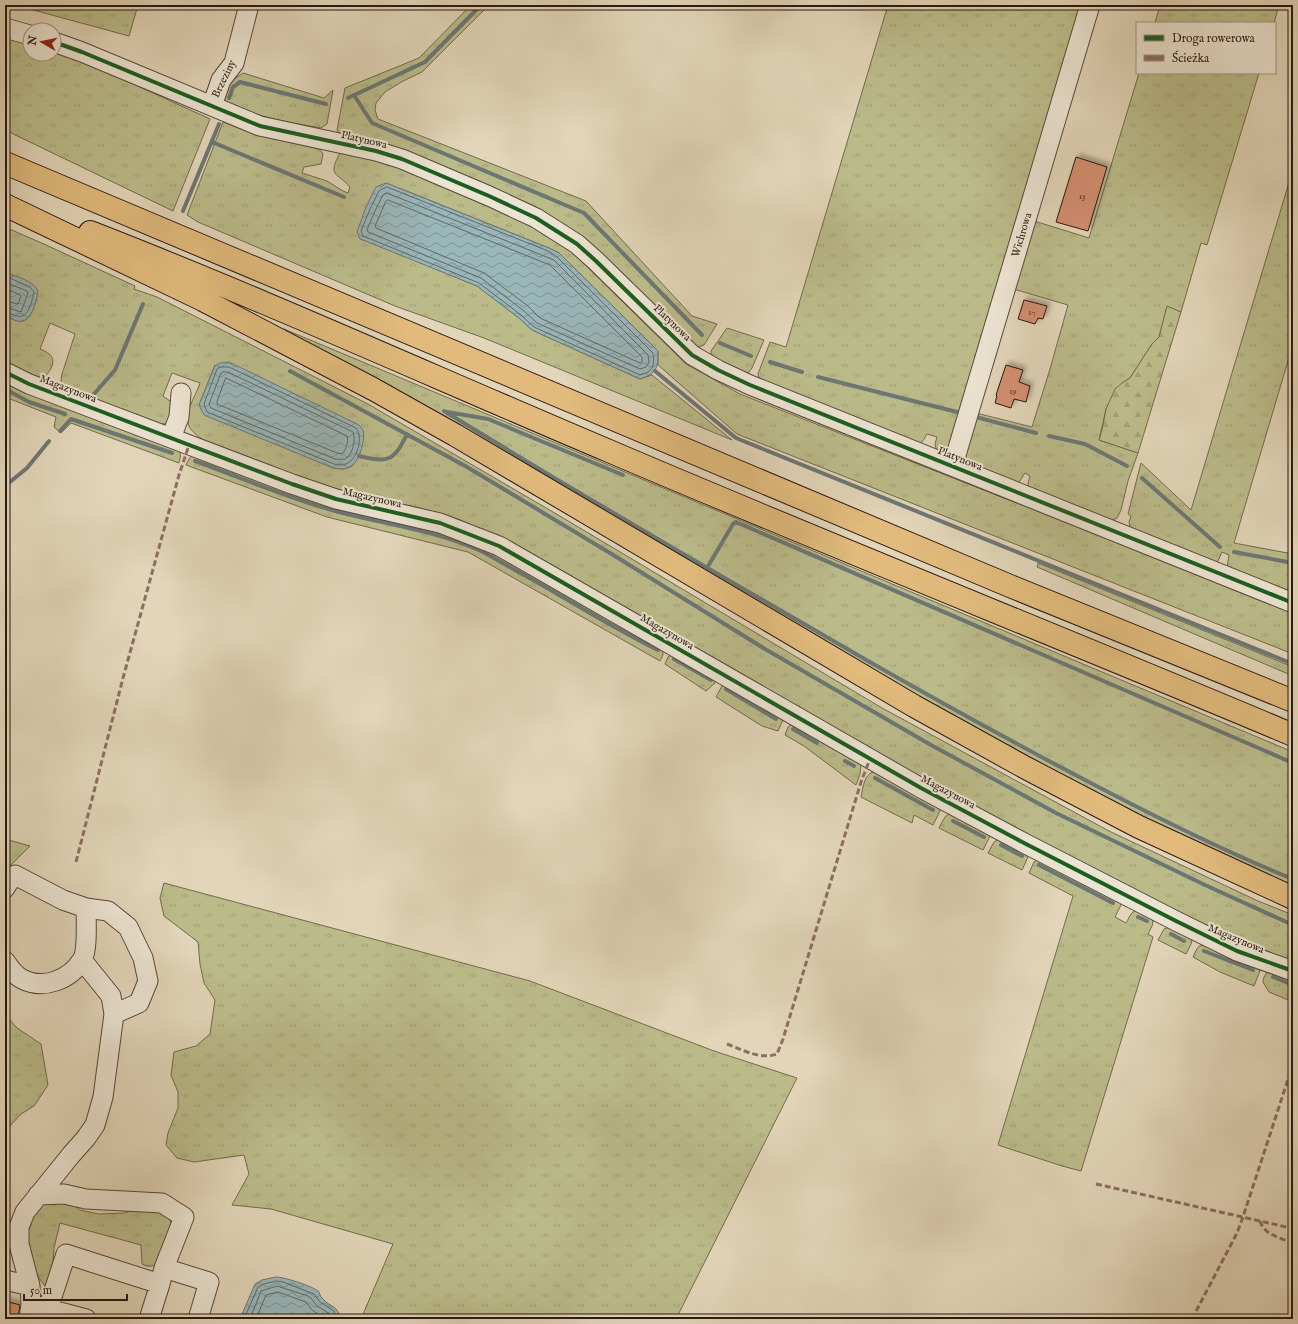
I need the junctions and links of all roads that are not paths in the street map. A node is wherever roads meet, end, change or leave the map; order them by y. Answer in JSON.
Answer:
{"nodes":[{"id":1,"x":249,"y":5,"type":"edge"},
{"id":2,"x":1090,"y":5,"type":"edge"},
{"id":3,"x":5,"y":28,"type":"edge"},
{"id":4,"x":22,"y":33,"type":"edge"},
{"id":5,"x":62,"y":45,"type":"edge"},
{"id":6,"x":212,"y":106,"type":"junction"},
{"id":7,"x":5,"y":163,"type":"edge"},
{"id":8,"x":5,"y":199,"type":"edge"},
{"id":9,"x":5,"y":205,"type":"edge"},
{"id":10,"x":5,"y":372,"type":"edge"},
{"id":11,"x":181,"y":393,"type":"dead end"},
{"id":12,"x":171,"y":438,"type":"junction"},
{"id":13,"x":953,"y":465,"type":"junction"},
{"id":14,"x":1293,"y":603,"type":"edge"},
{"id":15,"x":1293,"y":702,"type":"edge"},
{"id":16,"x":1293,"y":735,"type":"edge"},
{"id":17,"x":5,"y":888,"type":"edge"},
{"id":18,"x":1293,"y":898,"type":"edge"},
{"id":19,"x":86,"y":908,"type":"junction"},
{"id":20,"x":82,"y":960,"type":"junction"},
{"id":21,"x":5,"y":962,"type":"edge"},
{"id":22,"x":1293,"y":971,"type":"edge"},
{"id":23,"x":114,"y":1014,"type":"junction"},
{"id":24,"x":38,"y":1195,"type":"junction"},
{"id":25,"x":162,"y":1276,"type":"junction"},
{"id":26,"x":5,"y":1280,"type":"edge"},
{"id":27,"x":35,"y":1305,"type":"edge"},
{"id":28,"x":86,"y":1319,"type":"edge"},
{"id":29,"x":149,"y":1319,"type":"edge"},
{"id":30,"x":198,"y":1319,"type":"edge"}],
"edges":[{"from":1,"to":6,"type":"street","name":"Brzeziny"},
{"from":2,"to":13,"type":"street","name":"Wichrowa"},
{"from":3,"to":4,"type":"street"},
{"from":5,"to":6,"type":"street","name":"Platynowa"},
{"from":6,"to":13,"type":"street","name":"Platynowa"},
{"from":7,"to":15,"type":"highway"},
{"from":8,"to":16,"type":"highway"},
{"from":9,"to":18,"type":"highway"},
{"from":10,"to":12,"type":"street","name":"Magazynowa"},
{"from":11,"to":12,"type":"street"},
{"from":12,"to":22,"type":"street","name":"Magazynowa"},
{"from":13,"to":14,"type":"street","name":"Platynowa"},
{"from":17,"to":19,"type":"street"},
{"from":19,"to":20,"type":"street"},
{"from":19,"to":23,"type":"street"},
{"from":20,"to":21,"type":"street"},
{"from":20,"to":23,"type":"street"},
{"from":23,"to":24,"type":"street"},
{"from":24,"to":25,"type":"street"},
{"from":24,"to":27,"type":"street"},
{"from":25,"to":27,"type":"street"},
{"from":25,"to":29,"type":"street"},
{"from":25,"to":30,"type":"street"},
{"from":26,"to":27,"type":"street"},
{"from":27,"to":28,"type":"street"}]}
